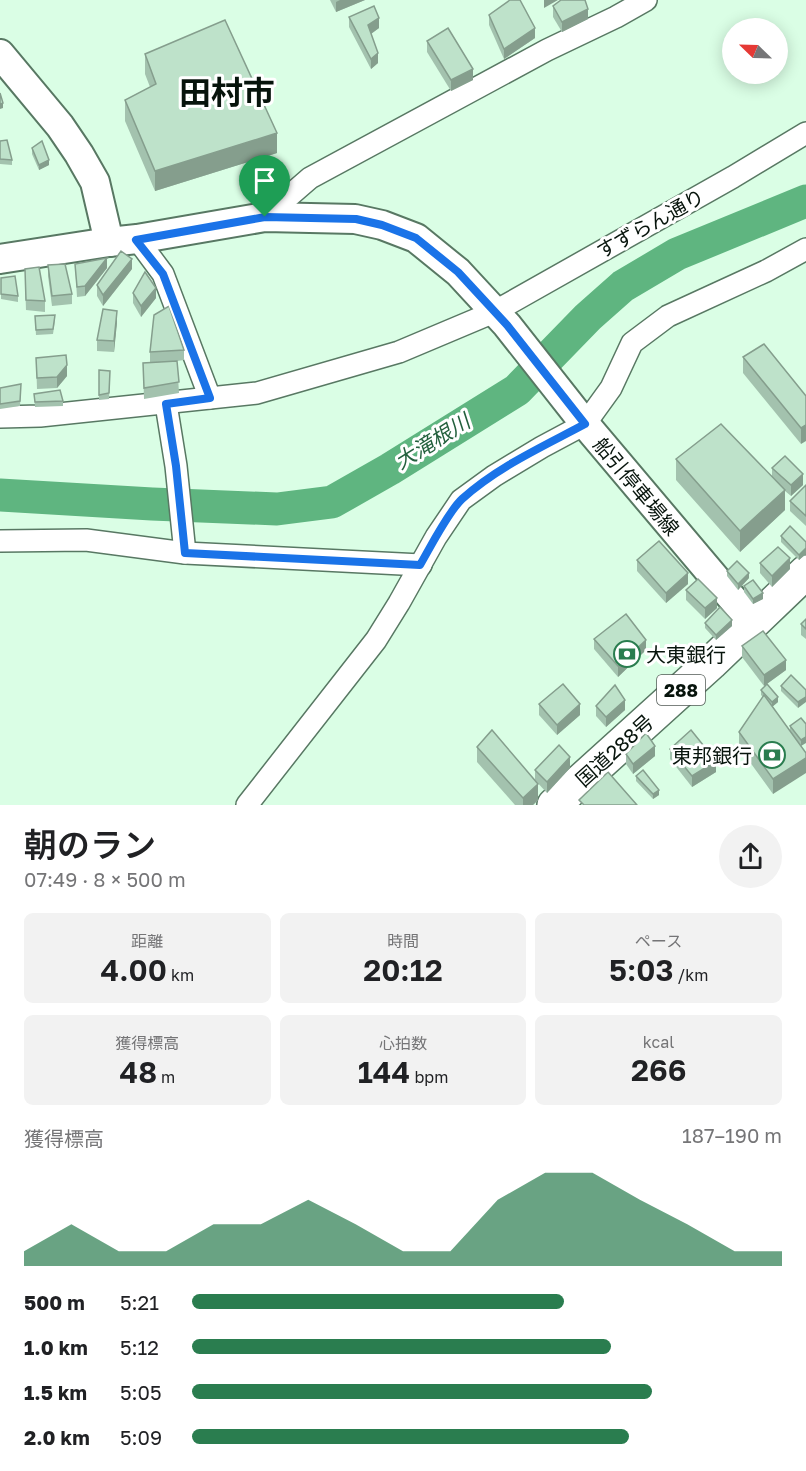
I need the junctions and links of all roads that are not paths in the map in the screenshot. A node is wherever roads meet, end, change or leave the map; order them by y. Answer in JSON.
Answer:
{"nodes":[{"id":1,"x":646,"y":0,"type":"edge"},
{"id":2,"x":611,"y":9,"type":"edge"},
{"id":3,"x":0,"y":54,"type":"edge"},
{"id":4,"x":806,"y":133,"type":"edge"},
{"id":5,"x":265,"y":217,"type":"junction"},
{"id":6,"x":123,"y":241,"type":"junction"},
{"id":7,"x":806,"y":249,"type":"edge"},
{"id":8,"x":0,"y":259,"type":"edge"},
{"id":9,"x":500,"y":319,"type":"junction"},
{"id":10,"x":210,"y":398,"type":"junction"},
{"id":11,"x":166,"y":404,"type":"junction"},
{"id":12,"x":578,"y":416,"type":"junction"},
{"id":13,"x":0,"y":417,"type":"edge"},
{"id":14,"x":0,"y":541,"type":"edge"},
{"id":15,"x":185,"y":553,"type":"junction"},
{"id":16,"x":420,"y":565,"type":"junction"},
{"id":17,"x":806,"y":572,"type":"edge"},
{"id":18,"x":753,"y":623,"type":"junction"},
{"id":19,"x":247,"y":805,"type":"edge"},
{"id":20,"x":554,"y":805,"type":"edge"}],
"edges":[{"from":1,"to":2,"type":"street"},
{"from":2,"to":5,"type":"street"},
{"from":3,"to":6,"type":"main road"},
{"from":4,"to":9,"type":"street","name":"すずらん通り"},
{"from":5,"to":6,"type":"main road","name":"船引停車場線"},
{"from":5,"to":9,"type":"main road","name":"船引停車場線"},
{"from":6,"to":8,"type":"main road","name":"船引停車場線"},
{"from":6,"to":10,"type":"street"},
{"from":7,"to":12,"type":"street"},
{"from":9,"to":10,"type":"street","name":"すずらん通り"},
{"from":9,"to":12,"type":"main road","name":"船引停車場線"},
{"from":10,"to":11,"type":"street","name":"すずらん通り"},
{"from":11,"to":13,"type":"street","name":"すずらん通り"},
{"from":11,"to":15,"type":"street"},
{"from":12,"to":16,"type":"street"},
{"from":12,"to":18,"type":"main road","name":"船引停車場線"},
{"from":14,"to":15,"type":"street"},
{"from":15,"to":16,"type":"street"},
{"from":16,"to":19,"type":"street"},
{"from":17,"to":18,"type":"highway","name":"国道288号","number":"288"},
{"from":18,"to":20,"type":"highway","name":"国道288号","number":"288"}]}
